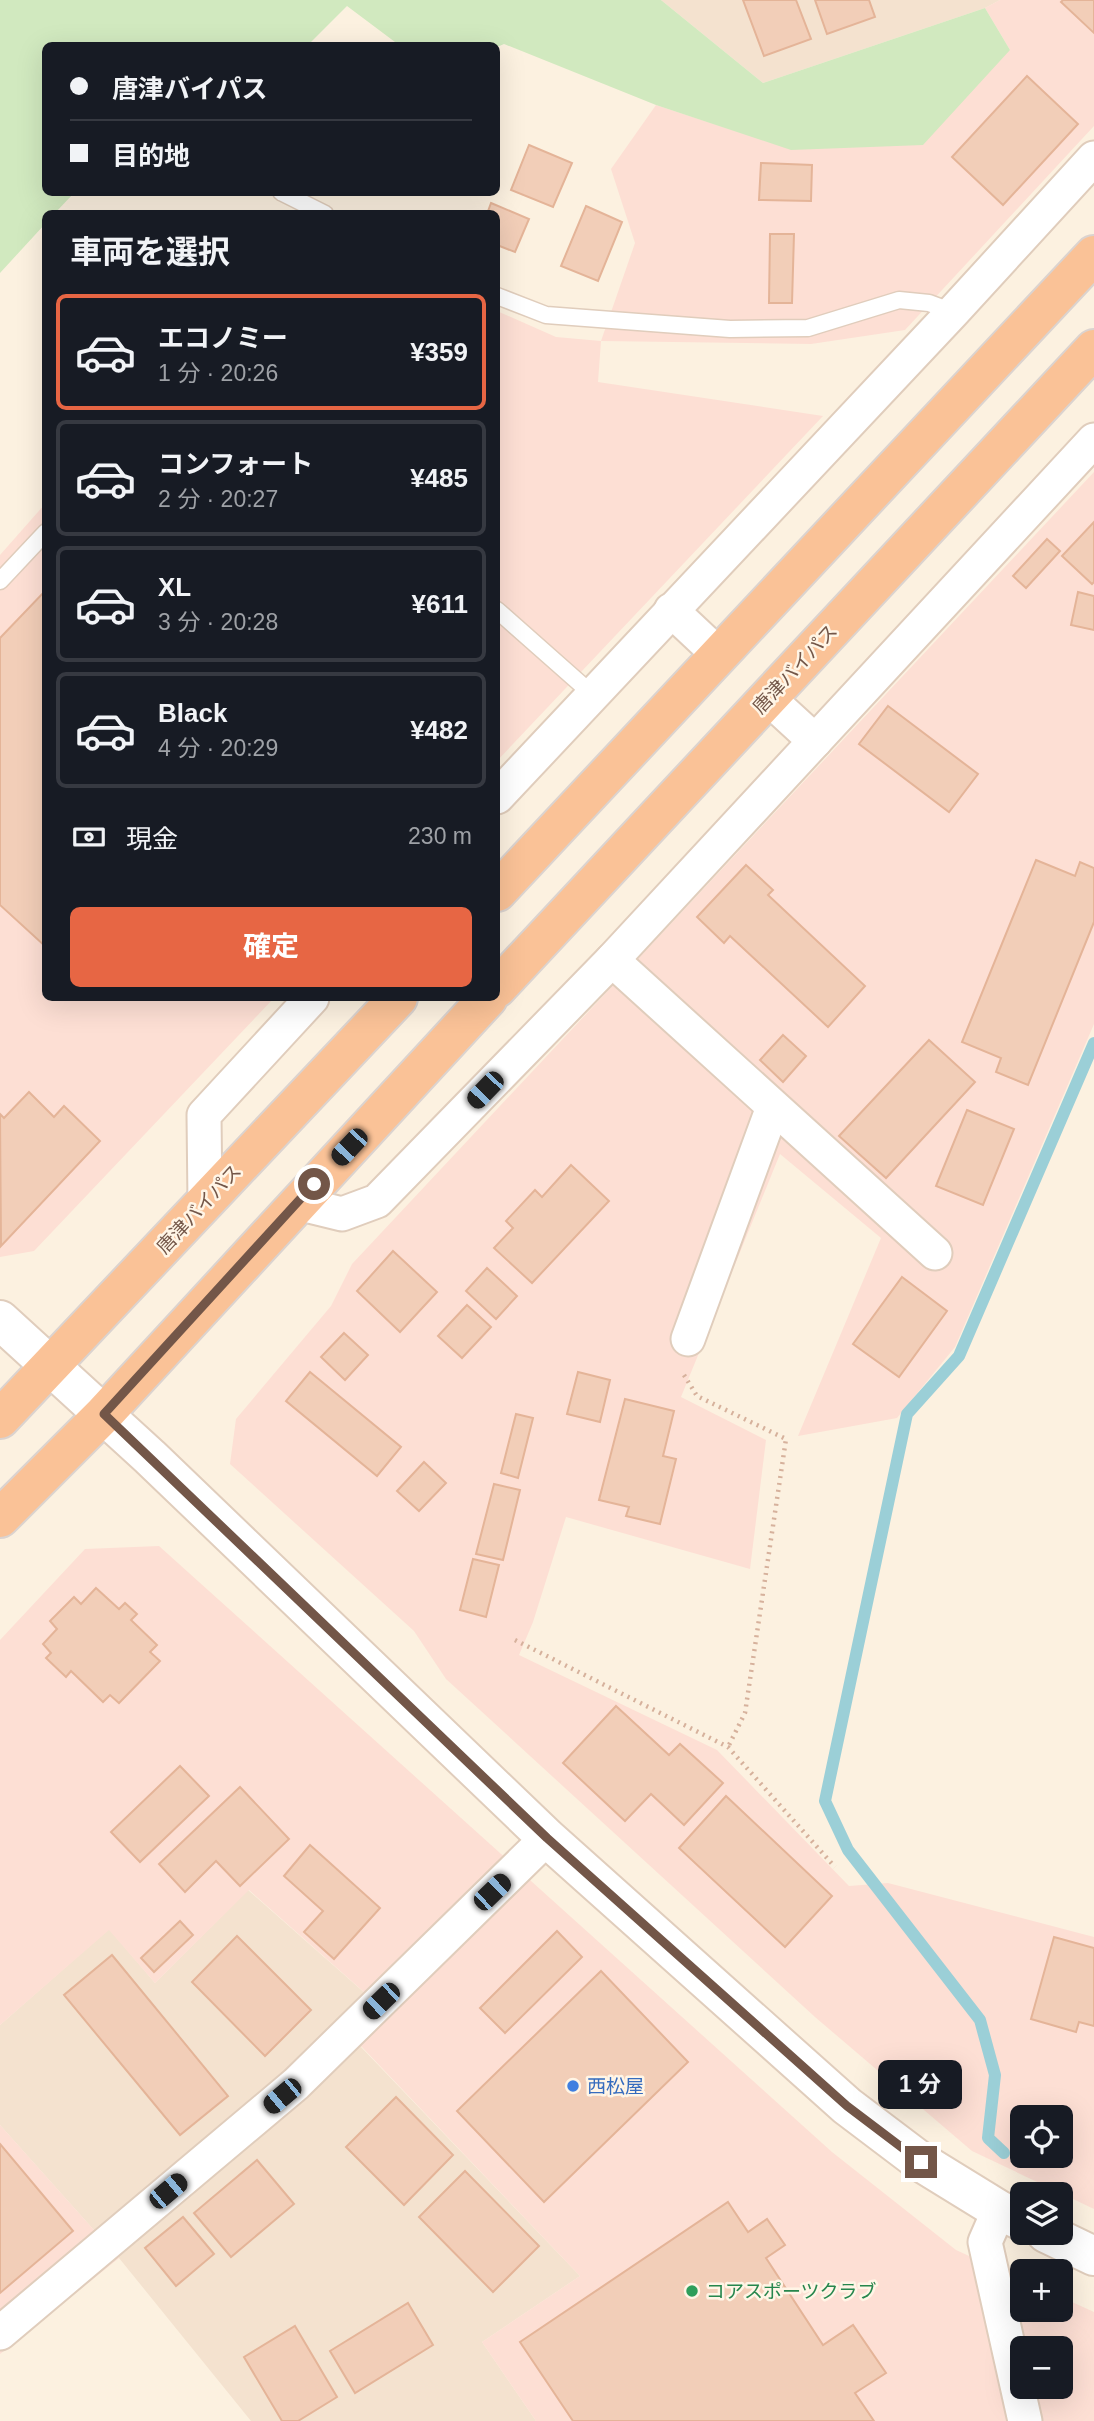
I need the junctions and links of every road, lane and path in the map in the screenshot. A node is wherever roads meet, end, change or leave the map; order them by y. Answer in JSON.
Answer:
{"nodes":[{"id":1,"x":1094,"y":158,"type":"edge"},
{"id":2,"x":289,"y":196,"type":"edge"},
{"id":3,"x":317,"y":210,"type":"edge"},
{"id":4,"x":1094,"y":255,"type":"edge"},
{"id":5,"x":500,"y":297,"type":"edge"},
{"id":6,"x":953,"y":312,"type":"junction"},
{"id":7,"x":1094,"y":349,"type":"edge"},
{"id":8,"x":1094,"y":440,"type":"edge"},
{"id":9,"x":42,"y":536,"type":"edge"},
{"id":10,"x":0,"y":581,"type":"edge"},
{"id":11,"x":671,"y":610,"type":"junction"},
{"id":12,"x":500,"y":613,"type":"edge"},
{"id":13,"x":719,"y":655,"type":"junction"},
{"id":14,"x":592,"y":694,"type":"junction"},
{"id":15,"x":768,"y":698,"type":"junction"},
{"id":16,"x":815,"y":741,"type":"junction"},
{"id":17,"x":500,"y":794,"type":"edge"},
{"id":18,"x":500,"y":889,"type":"edge"},
{"id":19,"x":612,"y":960,"type":"junction"},
{"id":20,"x":500,"y":985,"type":"edge"},
{"id":21,"x":309,"y":1001,"type":"edge"},
{"id":22,"x":395,"y":1001,"type":"edge"},
{"id":23,"x":485,"y":1001,"type":"edge"},
{"id":24,"x":773,"y":1107,"type":"junction"},
{"id":25,"x":205,"y":1203,"type":"junction"},
{"id":26,"x":297,"y":1203,"type":"junction"},
{"id":27,"x":935,"y":1253,"type":"dead end"},
{"id":28,"x":0,"y":1320,"type":"edge"},
{"id":29,"x":688,"y":1339,"type":"joint"},
{"id":30,"x":50,"y":1365,"type":"junction"},
{"id":31,"x":104,"y":1414,"type":"junction"},
{"id":32,"x":0,"y":1419,"type":"edge"},
{"id":33,"x":0,"y":1518,"type":"edge"},
{"id":34,"x":515,"y":1640,"type":"dead end"},
{"id":35,"x":728,"y":1747,"type":"junction"},
{"id":36,"x":547,"y":1838,"type":"junction"},
{"id":37,"x":835,"y":1867,"type":"dead end"},
{"id":38,"x":1010,"y":2215,"type":"edge"},
{"id":39,"x":1010,"y":2217,"type":"edge"},
{"id":40,"x":1071,"y":2245,"type":"edge"},
{"id":41,"x":1094,"y":2256,"type":"edge"},
{"id":42,"x":0,"y":2333,"type":"edge"},
{"id":43,"x":1025,"y":2421,"type":"edge"}],
"edges":[{"from":1,"to":6,"type":"street"},
{"from":2,"to":3,"type":"lane"},
{"from":4,"to":13,"type":"highway"},
{"from":5,"to":6,"type":"lane"},
{"from":6,"to":11,"type":"street"},
{"from":7,"to":15,"type":"highway","name":"唐津バイパス"},
{"from":8,"to":16,"type":"street"},
{"from":9,"to":10,"type":"lane"},
{"from":11,"to":13,"type":"street"},
{"from":11,"to":14,"type":"street"},
{"from":12,"to":14,"type":"lane"},
{"from":13,"to":18,"type":"highway"},
{"from":14,"to":17,"type":"street"},
{"from":15,"to":16,"type":"street"},
{"from":15,"to":20,"type":"highway","name":"唐津バイパス"},
{"from":16,"to":19,"type":"street"},
{"from":19,"to":24,"type":"street"},
{"from":19,"to":26,"type":"street"},
{"from":21,"to":25,"type":"street"},
{"from":22,"to":25,"type":"highway","name":"唐津バイパス"},
{"from":23,"to":26,"type":"highway"},
{"from":24,"to":27,"type":"street"},
{"from":24,"to":29,"type":"street"},
{"from":25,"to":30,"type":"highway","name":"唐津バイパス"},
{"from":26,"to":31,"type":"highway"},
{"from":28,"to":30,"type":"street"},
{"from":29,"to":35,"type":"path"},
{"from":30,"to":31,"type":"street"},
{"from":30,"to":32,"type":"highway","name":"唐津バイパス"},
{"from":31,"to":33,"type":"highway"},
{"from":31,"to":36,"type":"street"},
{"from":34,"to":35,"type":"path"},
{"from":35,"to":37,"type":"path"},
{"from":36,"to":38,"type":"street"},
{"from":36,"to":42,"type":"street"},
{"from":39,"to":43,"type":"street"},
{"from":40,"to":41,"type":"street"}]}
